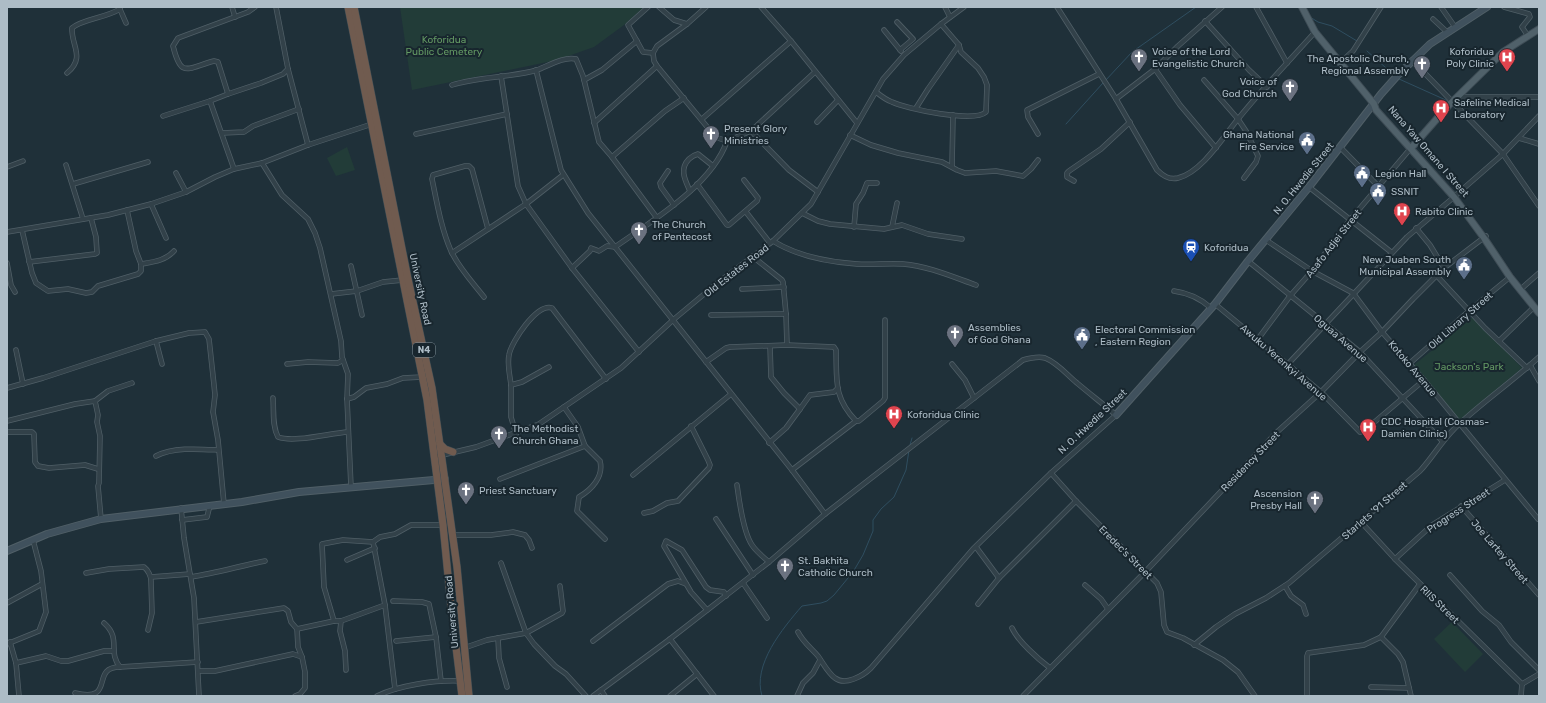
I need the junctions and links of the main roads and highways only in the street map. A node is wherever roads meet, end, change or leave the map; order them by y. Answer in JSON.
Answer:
{"nodes":[{"id":1,"x":348,"y":7,"type":"edge"},
{"id":2,"x":354,"y":7,"type":"edge"},
{"id":3,"x":1302,"y":7,"type":"edge"},
{"id":4,"x":1539,"y":29,"type":"edge"},
{"id":5,"x":1411,"y":148,"type":"junction"},
{"id":6,"x":1485,"y":237,"type":"junction"},
{"id":7,"x":405,"y":280,"type":"junction"},
{"id":8,"x":1536,"y":308,"type":"edge"},
{"id":9,"x":1539,"y":313,"type":"edge"},
{"id":10,"x":440,"y":444,"type":"junction"},
{"id":11,"x":453,"y":452,"type":"road end"},
{"id":12,"x":438,"y":456,"type":"junction"},
{"id":13,"x":464,"y":680,"type":"junction"},
{"id":14,"x":462,"y":696,"type":"edge"},
{"id":15,"x":468,"y":696,"type":"edge"}],
"edges":[{"from":1,"to":7,"type":"highway","name":"University Road","number":"N4"},
{"from":2,"to":7,"type":"highway","name":"University Road","number":"N4"},
{"from":3,"to":5,"type":"main road","name":"Nana Yaw Omane I Street"},
{"from":4,"to":5,"type":"main road"},
{"from":5,"to":6,"type":"main road","name":"Nana Yaw Omane I Street"},
{"from":6,"to":8,"type":"main road","name":"Nana Yaw Omane I Street"},
{"from":6,"to":8,"type":"main road","name":"Nana Yaw Omane I Street"},
{"from":7,"to":10,"type":"highway","name":"University Road","number":"N4"},
{"from":7,"to":12,"type":"highway","name":"University Road","number":"N4"},
{"from":8,"to":9,"type":"main road","name":"Nana Yaw Omane I Street"},
{"from":10,"to":11,"type":"highway"},
{"from":10,"to":12,"type":"highway","name":"University Road","number":"N4"},
{"from":12,"to":13,"type":"highway","name":"University Road","number":"N4"},
{"from":12,"to":13,"type":"highway","name":"University Road","number":"N4"},
{"from":13,"to":14,"type":"highway","name":"University Road","number":"N4"},
{"from":13,"to":15,"type":"highway","name":"University Road","number":"N4"}]}
